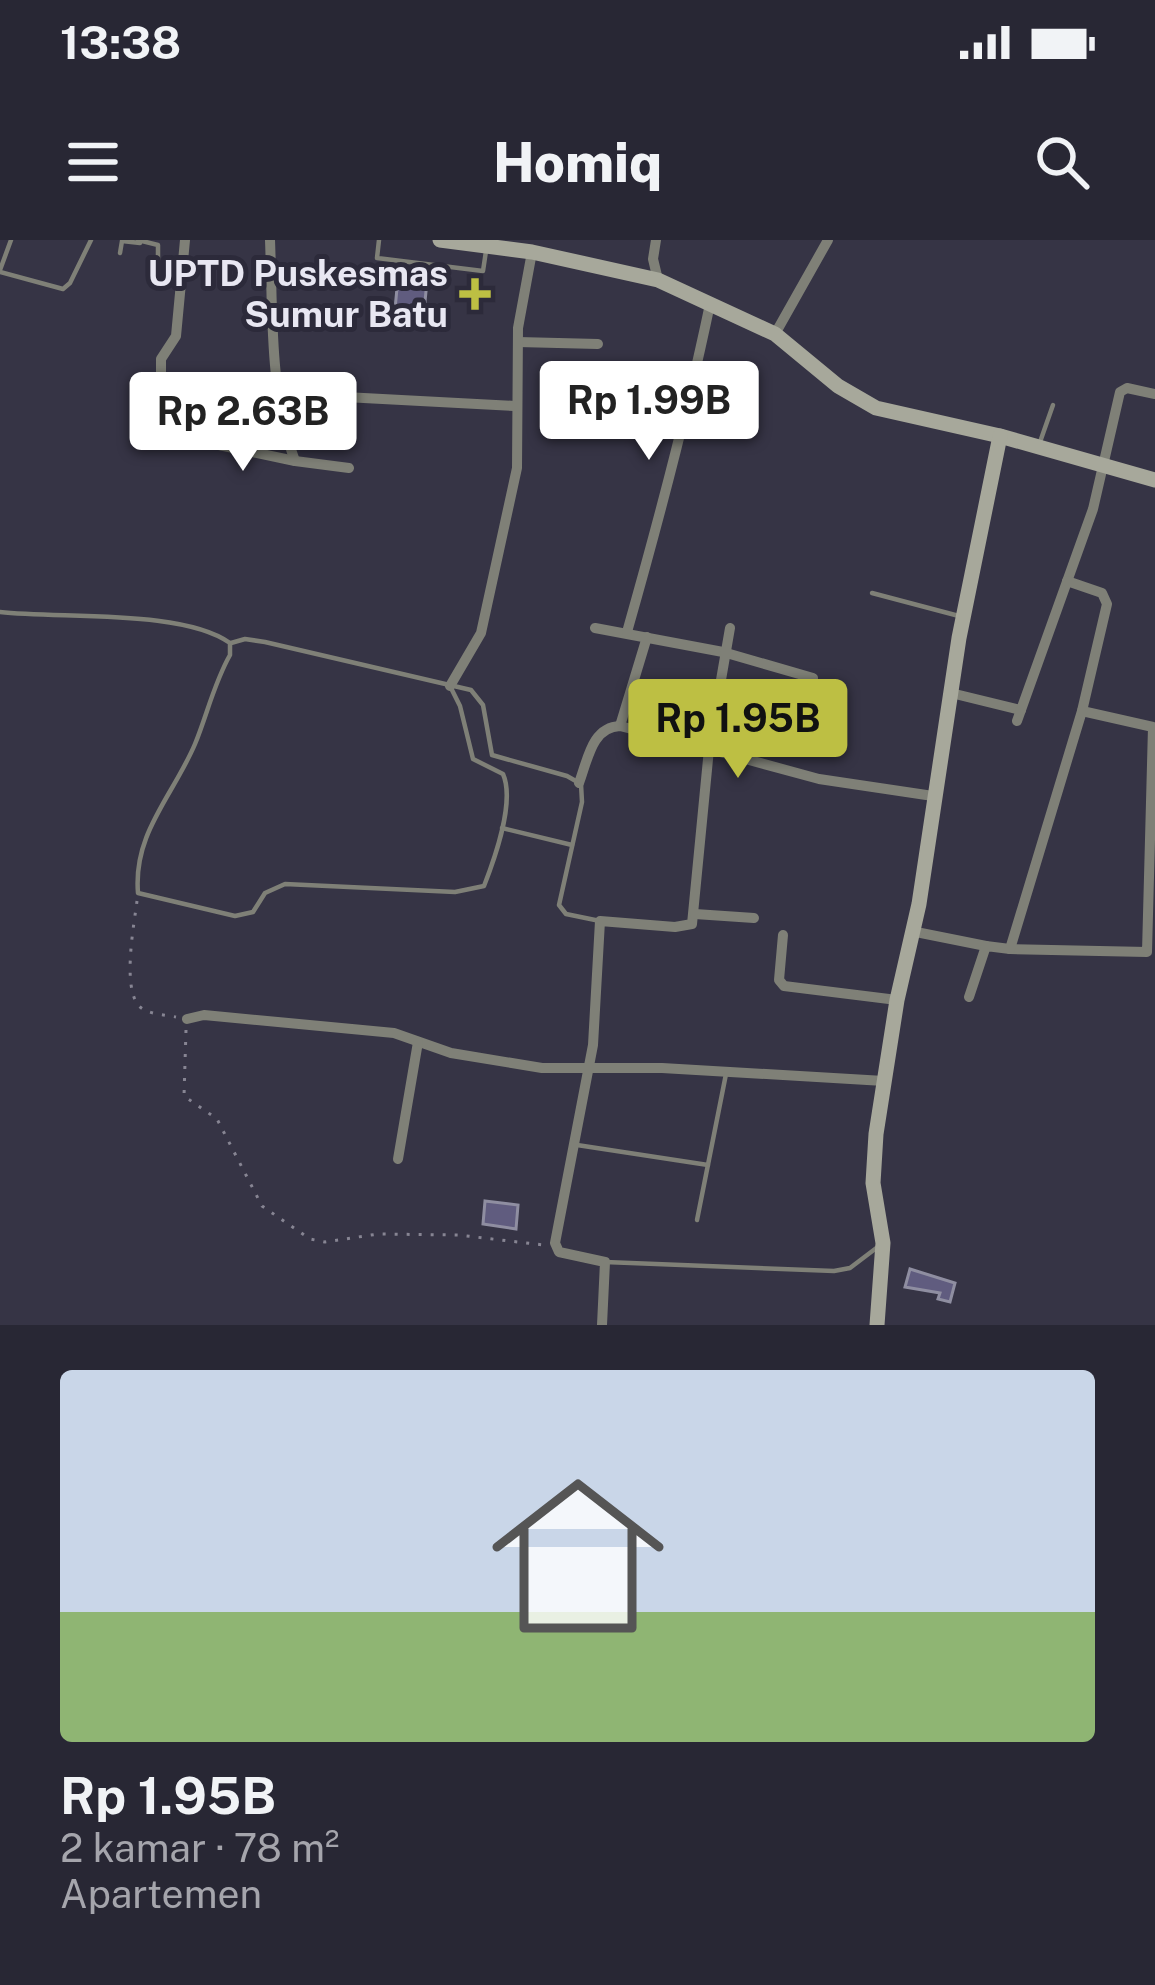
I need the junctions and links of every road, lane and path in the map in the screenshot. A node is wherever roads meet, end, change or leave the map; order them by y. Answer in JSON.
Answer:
{"nodes":[{"id":1,"x":11,"y":240,"type":"edge"},
{"id":2,"x":91,"y":240,"type":"edge"},
{"id":3,"x":185,"y":240,"type":"edge"},
{"id":4,"x":269,"y":240,"type":"edge"},
{"id":5,"x":380,"y":240,"type":"edge"},
{"id":6,"x":440,"y":240,"type":"edge"},
{"id":7,"x":656,"y":240,"type":"edge"},
{"id":8,"x":828,"y":240,"type":"edge"},
{"id":9,"x":139,"y":241,"type":"edge"},
{"id":10,"x":487,"y":245,"type":"junction"},
{"id":11,"x":532,"y":252,"type":"junction"},
{"id":12,"x":120,"y":253,"type":"dead end"},
{"id":13,"x":158,"y":260,"type":"dead end"},
{"id":14,"x":0,"y":271,"type":"edge"},
{"id":15,"x":658,"y":280,"type":"junction"},
{"id":16,"x":710,"y":304,"type":"junction"},
{"id":17,"x":776,"y":334,"type":"junction"},
{"id":18,"x":518,"y":342,"type":"junction"},
{"id":19,"x":598,"y":344,"type":"dead end"},
{"id":20,"x":307,"y":394,"type":"dead end"},
{"id":21,"x":1155,"y":394,"type":"edge"},
{"id":22,"x":515,"y":406,"type":"junction"},
{"id":23,"x":1053,"y":406,"type":"dead end"},
{"id":24,"x":1000,"y":436,"type":"junction"},
{"id":25,"x":1039,"y":447,"type":"junction"},
{"id":26,"x":295,"y":461,"type":"junction"},
{"id":27,"x":1104,"y":464,"type":"junction"},
{"id":28,"x":349,"y":468,"type":"dead end"},
{"id":29,"x":1155,"y":480,"type":"edge"},
{"id":30,"x":1067,"y":581,"type":"junction"},
{"id":31,"x":872,"y":593,"type":"dead end"},
{"id":32,"x":0,"y":612,"type":"edge"},
{"id":33,"x":963,"y":617,"type":"junction"},
{"id":34,"x":595,"y":628,"type":"dead end"},
{"id":35,"x":730,"y":628,"type":"dead end"},
{"id":36,"x":627,"y":632,"type":"junction"},
{"id":37,"x":647,"y":637,"type":"junction"},
{"id":38,"x":230,"y":643,"type":"junction"},
{"id":39,"x":723,"y":652,"type":"junction"},
{"id":40,"x":813,"y":678,"type":"dead end"},
{"id":41,"x":450,"y":686,"type":"junction"},
{"id":42,"x":951,"y":692,"type":"junction"},
{"id":43,"x":1082,"y":712,"type":"junction"},
{"id":44,"x":620,"y":726,"type":"junction"},
{"id":45,"x":710,"y":749,"type":"junction"},
{"id":46,"x":579,"y":783,"type":"junction"},
{"id":47,"x":933,"y":796,"type":"junction"},
{"id":48,"x":502,"y":828,"type":"junction"},
{"id":49,"x":572,"y":844,"type":"junction"},
{"id":50,"x":138,"y":893,"type":"junction"},
{"id":51,"x":695,"y":914,"type":"junction"},
{"id":52,"x":754,"y":918,"type":"dead end"},
{"id":53,"x":600,"y":921,"type":"junction"},
{"id":54,"x":911,"y":932,"type":"junction"},
{"id":55,"x":783,"y":935,"type":"dead end"},
{"id":56,"x":986,"y":946,"type":"junction"},
{"id":57,"x":1010,"y":949,"type":"junction"},
{"id":58,"x":969,"y":997,"type":"dead end"},
{"id":59,"x":897,"y":1000,"type":"junction"},
{"id":60,"x":187,"y":1019,"type":"junction"},
{"id":61,"x":418,"y":1042,"type":"junction"},
{"id":62,"x":588,"y":1069,"type":"junction"},
{"id":63,"x":726,"y":1074,"type":"junction"},
{"id":64,"x":884,"y":1081,"type":"junction"},
{"id":65,"x":574,"y":1144,"type":"junction"},
{"id":66,"x":398,"y":1159,"type":"dead end"},
{"id":67,"x":708,"y":1165,"type":"junction"},
{"id":68,"x":697,"y":1220,"type":"dead end"},
{"id":69,"x":883,"y":1243,"type":"junction"},
{"id":70,"x":556,"y":1247,"type":"junction"},
{"id":71,"x":605,"y":1262,"type":"junction"},
{"id":72,"x":602,"y":1325,"type":"edge"},
{"id":73,"x":877,"y":1325,"type":"edge"}],
"edges":[{"from":1,"to":14,"type":"lane"},
{"from":2,"to":14,"type":"lane"},
{"from":3,"to":26,"type":"street"},
{"from":4,"to":26,"type":"street"},
{"from":5,"to":10,"type":"lane"},
{"from":6,"to":10,"type":"street"},
{"from":7,"to":15,"type":"street"},
{"from":8,"to":17,"type":"street"},
{"from":9,"to":12,"type":"lane"},
{"from":9,"to":13,"type":"lane"},
{"from":10,"to":11,"type":"street"},
{"from":11,"to":15,"type":"street"},
{"from":11,"to":18,"type":"street"},
{"from":15,"to":16,"type":"street"},
{"from":16,"to":17,"type":"street"},
{"from":16,"to":36,"type":"street"},
{"from":17,"to":24,"type":"street"},
{"from":18,"to":19,"type":"street"},
{"from":18,"to":22,"type":"street"},
{"from":20,"to":22,"type":"street"},
{"from":21,"to":27,"type":"street"},
{"from":22,"to":41,"type":"street"},
{"from":23,"to":25,"type":"lane"},
{"from":24,"to":25,"type":"street"},
{"from":24,"to":33,"type":"street"},
{"from":25,"to":27,"type":"street"},
{"from":26,"to":28,"type":"street"},
{"from":27,"to":29,"type":"street"},
{"from":27,"to":30,"type":"street"},
{"from":30,"to":42,"type":"street"},
{"from":30,"to":43,"type":"street"},
{"from":31,"to":33,"type":"lane"},
{"from":32,"to":38,"type":"lane"},
{"from":33,"to":42,"type":"street"},
{"from":34,"to":36,"type":"street"},
{"from":35,"to":39,"type":"street"},
{"from":36,"to":37,"type":"street"},
{"from":37,"to":39,"type":"street"},
{"from":37,"to":44,"type":"street"},
{"from":38,"to":41,"type":"lane"},
{"from":38,"to":50,"type":"lane"},
{"from":39,"to":40,"type":"street"},
{"from":39,"to":45,"type":"street"},
{"from":41,"to":46,"type":"lane"},
{"from":41,"to":48,"type":"lane"},
{"from":42,"to":47,"type":"street"},
{"from":43,"to":57,"type":"street"},
{"from":43,"to":57,"type":"street"},
{"from":44,"to":45,"type":"street"},
{"from":44,"to":46,"type":"street"},
{"from":45,"to":47,"type":"street"},
{"from":45,"to":51,"type":"street"},
{"from":46,"to":49,"type":"lane"},
{"from":47,"to":54,"type":"street"},
{"from":48,"to":49,"type":"lane"},
{"from":48,"to":50,"type":"lane"},
{"from":49,"to":53,"type":"lane"},
{"from":50,"to":60,"type":"path"},
{"from":51,"to":52,"type":"street"},
{"from":51,"to":53,"type":"street"},
{"from":53,"to":62,"type":"street"},
{"from":54,"to":56,"type":"street"},
{"from":54,"to":59,"type":"street"},
{"from":55,"to":59,"type":"street"},
{"from":56,"to":57,"type":"street"},
{"from":56,"to":58,"type":"street"},
{"from":59,"to":64,"type":"street"},
{"from":60,"to":61,"type":"street"},
{"from":60,"to":70,"type":"path"},
{"from":61,"to":62,"type":"street"},
{"from":61,"to":66,"type":"street"},
{"from":62,"to":63,"type":"street"},
{"from":62,"to":65,"type":"street"},
{"from":63,"to":64,"type":"street"},
{"from":63,"to":67,"type":"lane"},
{"from":64,"to":69,"type":"street"},
{"from":65,"to":67,"type":"lane"},
{"from":65,"to":70,"type":"street"},
{"from":67,"to":68,"type":"lane"},
{"from":69,"to":71,"type":"lane"},
{"from":69,"to":73,"type":"street"},
{"from":70,"to":71,"type":"street"},
{"from":71,"to":72,"type":"street"}]}
